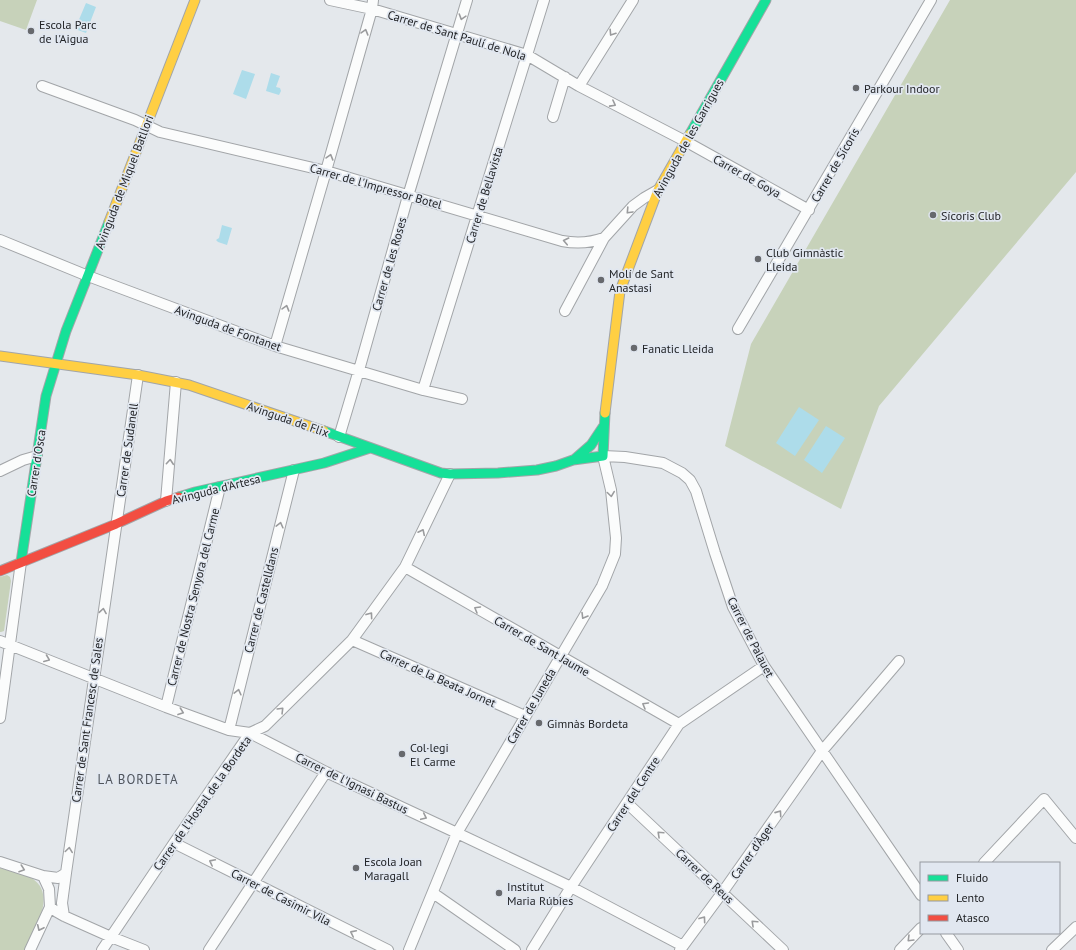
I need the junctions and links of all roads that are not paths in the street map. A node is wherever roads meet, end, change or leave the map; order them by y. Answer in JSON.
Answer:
{"nodes":[{"id":1,"x":195,"y":0,"type":"edge"},
{"id":2,"x":330,"y":0,"type":"edge"},
{"id":3,"x":467,"y":0,"type":"edge"},
{"id":4,"x":544,"y":0,"type":"edge"},
{"id":5,"x":633,"y":0,"type":"edge"},
{"id":6,"x":766,"y":0,"type":"edge"},
{"id":7,"x":931,"y":0,"type":"edge"},
{"id":8,"x":372,"y":5,"type":"edge"},
{"id":9,"x":457,"y":34,"type":"junction"},
{"id":10,"x":527,"y":55,"type":"junction"},
{"id":11,"x":565,"y":78,"type":"junction"},
{"id":12,"x":42,"y":86,"type":"dead end"},
{"id":13,"x":579,"y":86,"type":"junction"},
{"id":14,"x":553,"y":117,"type":"dead end"},
{"id":15,"x":146,"y":126,"type":"junction"},
{"id":16,"x":685,"y":141,"type":"junction"},
{"id":17,"x":326,"y":171,"type":"junction"},
{"id":18,"x":658,"y":190,"type":"junction"},
{"id":19,"x":408,"y":196,"type":"junction"},
{"id":20,"x":809,"y":210,"type":"junction"},
{"id":21,"x":478,"y":215,"type":"junction"},
{"id":22,"x":604,"y":238,"type":"junction"},
{"id":23,"x":0,"y":240,"type":"edge"},
{"id":24,"x":88,"y":276,"type":"junction"},
{"id":25,"x":565,"y":310,"type":"dead end"},
{"id":26,"x":738,"y":329,"type":"dead end"},
{"id":27,"x":275,"y":346,"type":"junction"},
{"id":28,"x":0,"y":356,"type":"edge"},
{"id":29,"x":56,"y":364,"type":"junction"},
{"id":30,"x":359,"y":370,"type":"junction"},
{"id":31,"x":138,"y":375,"type":"junction"},
{"id":32,"x":176,"y":382,"type":"junction"},
{"id":33,"x":423,"y":390,"type":"junction"},
{"id":34,"x":462,"y":399,"type":"dead end"},
{"id":35,"x":605,"y":424,"type":"junction"},
{"id":36,"x":339,"y":437,"type":"junction"},
{"id":37,"x":370,"y":448,"type":"junction"},
{"id":38,"x":36,"y":456,"type":"junction"},
{"id":39,"x":603,"y":456,"type":"junction"},
{"id":40,"x":573,"y":460,"type":"junction"},
{"id":41,"x":0,"y":470,"type":"edge"},
{"id":42,"x":294,"y":470,"type":"junction"},
{"id":43,"x":450,"y":474,"type":"junction"},
{"id":44,"x":220,"y":487,"type":"junction"},
{"id":45,"x":166,"y":501,"type":"junction"},
{"id":46,"x":116,"y":524,"type":"junction"},
{"id":47,"x":21,"y":562,"type":"junction"},
{"id":48,"x":405,"y":567,"type":"junction"},
{"id":49,"x":0,"y":571,"type":"edge"},
{"id":50,"x":352,"y":640,"type":"junction"},
{"id":51,"x":0,"y":641,"type":"edge"},
{"id":52,"x":11,"y":645,"type":"junction"},
{"id":53,"x":559,"y":656,"type":"junction"},
{"id":54,"x":899,"y":661,"type":"dead end"},
{"id":55,"x":764,"y":666,"type":"junction"},
{"id":56,"x":93,"y":678,"type":"junction"},
{"id":57,"x":166,"y":707,"type":"junction"},
{"id":58,"x":525,"y":716,"type":"junction"},
{"id":59,"x":0,"y":718,"type":"edge"},
{"id":60,"x":679,"y":724,"type":"junction"},
{"id":61,"x":229,"y":730,"type":"junction"},
{"id":62,"x":250,"y":733,"type":"junction"},
{"id":63,"x":822,"y":751,"type":"junction"},
{"id":64,"x":326,"y":772,"type":"junction"},
{"id":65,"x":627,"y":803,"type":"junction"},
{"id":66,"x":457,"y":833,"type":"junction"},
{"id":67,"x":1076,"y":838,"type":"edge"},
{"id":68,"x":174,"y":843,"type":"junction"},
{"id":69,"x":0,"y":862,"type":"edge"},
{"id":70,"x":985,"y":862,"type":"edge"},
{"id":71,"x":66,"y":873,"type":"junction"},
{"id":72,"x":43,"y":876,"type":"junction"},
{"id":73,"x":253,"y":883,"type":"junction"},
{"id":74,"x":571,"y":888,"type":"junction"},
{"id":75,"x":433,"y":893,"type":"junction"},
{"id":76,"x":722,"y":893,"type":"junction"},
{"id":77,"x":920,"y":894,"type":"edge"},
{"id":78,"x":50,"y":906,"type":"junction"},
{"id":79,"x":64,"y":916,"type":"junction"},
{"id":80,"x":1076,"y":927,"type":"edge"},
{"id":81,"x":920,"y":929,"type":"edge"},
{"id":82,"x":947,"y":934,"type":"edge"},
{"id":83,"x":110,"y":937,"type":"junction"},
{"id":84,"x":682,"y":948,"type":"edge"},
{"id":85,"x":30,"y":950,"type":"edge"},
{"id":86,"x":102,"y":950,"type":"edge"},
{"id":87,"x":144,"y":950,"type":"edge"},
{"id":88,"x":209,"y":950,"type":"edge"},
{"id":89,"x":388,"y":950,"type":"edge"},
{"id":90,"x":409,"y":950,"type":"edge"},
{"id":91,"x":515,"y":950,"type":"edge"},
{"id":92,"x":532,"y":950,"type":"edge"},
{"id":93,"x":783,"y":950,"type":"edge"},
{"id":94,"x":900,"y":950,"type":"edge"},
{"id":95,"x":958,"y":950,"type":"edge"},
{"id":96,"x":1052,"y":950,"type":"edge"}],
"edges":[{"from":1,"to":15,"type":"main road","name":"Avinguda de Miquel Batllori"},
{"from":2,"to":8,"type":"street","name":"Carrer de Sant Paulí de Nola"},
{"from":3,"to":9,"type":"street","name":"Carrer de les Roses","one_way":true},
{"from":4,"to":10,"type":"street","name":"Carrer de Bellavista"},
{"from":5,"to":13,"type":"street","one_way":true},
{"from":6,"to":16,"type":"main road","name":"Avinguda de les Garrigues"},
{"from":7,"to":20,"type":"street","name":"Carrer de Sícoris"},
{"from":8,"to":9,"type":"street","name":"Carrer de Sant Paulí de Nola"},
{"from":17,"to":8,"type":"street","one_way":true},
{"from":9,"to":10,"type":"street","name":"Carrer de Sant Paulí de Nola"},
{"from":9,"to":19,"type":"street","name":"Carrer de les Roses"},
{"from":10,"to":11,"type":"street","name":"Carrer de Sant Paulí de Nola"},
{"from":10,"to":21,"type":"street","name":"Carrer de Bellavista"},
{"from":11,"to":13,"type":"street","name":"Carrer de Sant Paulí de Nola"},
{"from":11,"to":14,"type":"street"},
{"from":12,"to":15,"type":"street","name":"Carrer de l'Impressor Botel"},
{"from":13,"to":16,"type":"street","name":"Carrer de Sant Paulí de Nola","one_way":true},
{"from":15,"to":17,"type":"street","name":"Carrer de l'Impressor Botel"},
{"from":15,"to":24,"type":"main road","name":"Avinguda de Miquel Batllori"},
{"from":16,"to":18,"type":"main road","name":"Avinguda de les Garrigues"},
{"from":16,"to":20,"type":"street","name":"Carrer de Goya"},
{"from":17,"to":19,"type":"street","name":"Carrer de l'Impressor Botel"},
{"from":27,"to":17,"type":"street","one_way":true},
{"from":18,"to":22,"type":"street","one_way":true},
{"from":18,"to":35,"type":"main road","name":"Avinguda de les Garrigues"},
{"from":19,"to":21,"type":"street","name":"Carrer de l'Impressor Botel"},
{"from":19,"to":30,"type":"street","name":"Carrer de les Roses"},
{"from":20,"to":26,"type":"street","name":"Carrer de Sícoris"},
{"from":22,"to":21,"type":"street","name":"Carrer de l'Impressor Botel","one_way":true},
{"from":21,"to":33,"type":"street","name":"Carrer de Bellavista"},
{"from":22,"to":25,"type":"street"},
{"from":23,"to":24,"type":"street","name":"Avinguda de Fontanet"},
{"from":24,"to":27,"type":"street","name":"Avinguda de Fontanet"},
{"from":24,"to":29,"type":"main road","name":"Avinguda de Miquel Batllori"},
{"from":27,"to":30,"type":"street","name":"Avinguda de Fontanet"},
{"from":28,"to":29,"type":"main road","name":"Avinguda de Flix"},
{"from":29,"to":31,"type":"main road","name":"Avinguda de Flix"},
{"from":29,"to":38,"type":"main road","name":"Carrer d'Osca"},
{"from":30,"to":33,"type":"street","name":"Avinguda de Fontanet"},
{"from":30,"to":36,"type":"street","name":"Carrer de les Roses"},
{"from":31,"to":32,"type":"main road","name":"Avinguda de Flix"},
{"from":31,"to":46,"type":"street","name":"Carrer de Sudanell"},
{"from":32,"to":36,"type":"main road","name":"Avinguda de Flix"},
{"from":45,"to":32,"type":"street","one_way":true},
{"from":33,"to":34,"type":"street","name":"Avinguda de Fontanet"},
{"from":35,"to":39,"type":"main road"},
{"from":35,"to":40,"type":"main road","name":"Avinguda de les Garrigues"},
{"from":36,"to":37,"type":"main road","name":"Avinguda de Flix"},
{"from":37,"to":42,"type":"main road","name":"Avinguda d'Artesa"},
{"from":37,"to":43,"type":"main road","name":"Avinguda de Flix"},
{"from":38,"to":41,"type":"street"},
{"from":38,"to":47,"type":"main road","name":"Carrer d'Osca"},
{"from":39,"to":40,"type":"main road"},
{"from":39,"to":53,"type":"street","name":"Carrer de Juneda","one_way":true},
{"from":39,"to":55,"type":"street","name":"Carrer de Palauet"},
{"from":40,"to":43,"type":"main road","name":"Avinguda de Flix"},
{"from":42,"to":44,"type":"main road","name":"Avinguda d'Artesa"},
{"from":61,"to":42,"type":"street","name":"Carrer de Castelldans","one_way":true},
{"from":48,"to":43,"type":"street","name":"Carrer de l'Hostal de la Bordeta","one_way":true},
{"from":44,"to":45,"type":"main road","name":"Avinguda d'Artesa"},
{"from":44,"to":57,"type":"street","name":"Carrer de Nostra Senyora del Carme"},
{"from":45,"to":46,"type":"main road","name":"Avinguda d'Artesa"},
{"from":46,"to":47,"type":"main road","name":"Avinguda d'Artesa"},
{"from":56,"to":46,"type":"street","name":"Carrer de Sant Francesc de Sales","one_way":true},
{"from":47,"to":49,"type":"main road","name":"Avinguda d'Artesa"},
{"from":47,"to":52,"type":"street"},
{"from":50,"to":48,"type":"street","name":"Carrer de l'Hostal de la Bordeta","one_way":true},
{"from":53,"to":48,"type":"street","name":"Carrer de Sant Jaume","one_way":true},
{"from":50,"to":58,"type":"street","name":"Carrer de la Beata Jornet"},
{"from":62,"to":50,"type":"street","name":"Carrer de l'Hostal de la Bordeta","one_way":true},
{"from":51,"to":52,"type":"street","name":"Carrer de l'Ignasi Bastus"},
{"from":52,"to":56,"type":"street","name":"Carrer de l'Ignasi Bastus","one_way":true},
{"from":52,"to":59,"type":"street"},
{"from":53,"to":58,"type":"street","name":"Carrer de Juneda"},
{"from":60,"to":53,"type":"street","name":"Carrer de Sant Jaume","one_way":true},
{"from":54,"to":63,"type":"street","name":"Carrer d'Àger"},
{"from":55,"to":60,"type":"street","name":"Carrer del Centre"},
{"from":55,"to":63,"type":"street","name":"Carrer de Palauet"},
{"from":56,"to":57,"type":"street","name":"Carrer de l'Ignasi Bastus"},
{"from":71,"to":56,"type":"street","name":"Carrer de Sant Francesc de Sales","one_way":true},
{"from":57,"to":61,"type":"street","name":"Carrer de l'Ignasi Bastus","one_way":true},
{"from":58,"to":66,"type":"street","name":"Carrer de Juneda"},
{"from":60,"to":65,"type":"street","name":"Carrer del Centre"},
{"from":61,"to":62,"type":"street","name":"Carrer de l'Ignasi Bastus"},
{"from":62,"to":64,"type":"street","name":"Carrer de l'Ignasi Bastus"},
{"from":62,"to":68,"type":"street","name":"Carrer de l'Hostal de la Bordeta"},
{"from":76,"to":63,"type":"street","name":"Carrer d'Àger","one_way":true},
{"from":63,"to":77,"type":"street","name":"Carrer de Palauet"},
{"from":64,"to":66,"type":"street","name":"Carrer de l'Ignasi Bastus","one_way":true},
{"from":64,"to":73,"type":"street"},
{"from":65,"to":74,"type":"street","name":"Carrer del Centre"},
{"from":76,"to":65,"type":"street","name":"Carrer de Reus","one_way":true},
{"from":66,"to":74,"type":"street","name":"Carrer de l'Ignasi Bastus"},
{"from":66,"to":75,"type":"street","name":"Carrer de Juneda"},
{"from":67,"to":70,"type":"street"},
{"from":73,"to":68,"type":"street","name":"Carrer de Casimir Vila","one_way":true},
{"from":68,"to":83,"type":"street","name":"Carrer de l'Hostal de la Bordeta"},
{"from":69,"to":72,"type":"street","one_way":true},
{"from":71,"to":72,"type":"street"},
{"from":71,"to":79,"type":"street","name":"Carrer de Sant Francesc de Sales"},
{"from":72,"to":78,"type":"street"},
{"from":73,"to":88,"type":"street"},
{"from":89,"to":73,"type":"street","name":"Carrer de Casimir Vila","one_way":true},
{"from":74,"to":84,"type":"street","name":"Carrer de l'Ignasi Bastus"},
{"from":74,"to":92,"type":"street","name":"Carrer del Centre"},
{"from":75,"to":90,"type":"street","name":"Carrer de Juneda"},
{"from":75,"to":91,"type":"street"},
{"from":84,"to":76,"type":"street","name":"Carrer d'Àger","one_way":true},
{"from":93,"to":76,"type":"street","name":"Carrer de Reus","one_way":true},
{"from":78,"to":79,"type":"street"},
{"from":78,"to":85,"type":"street","one_way":true},
{"from":79,"to":83,"type":"street"},
{"from":80,"to":96,"type":"street"},
{"from":81,"to":94,"type":"street","one_way":true},
{"from":82,"to":95,"type":"street"},
{"from":83,"to":86,"type":"street","name":"Carrer de l'Hostal de la Bordeta"},
{"from":83,"to":87,"type":"street"}]}
